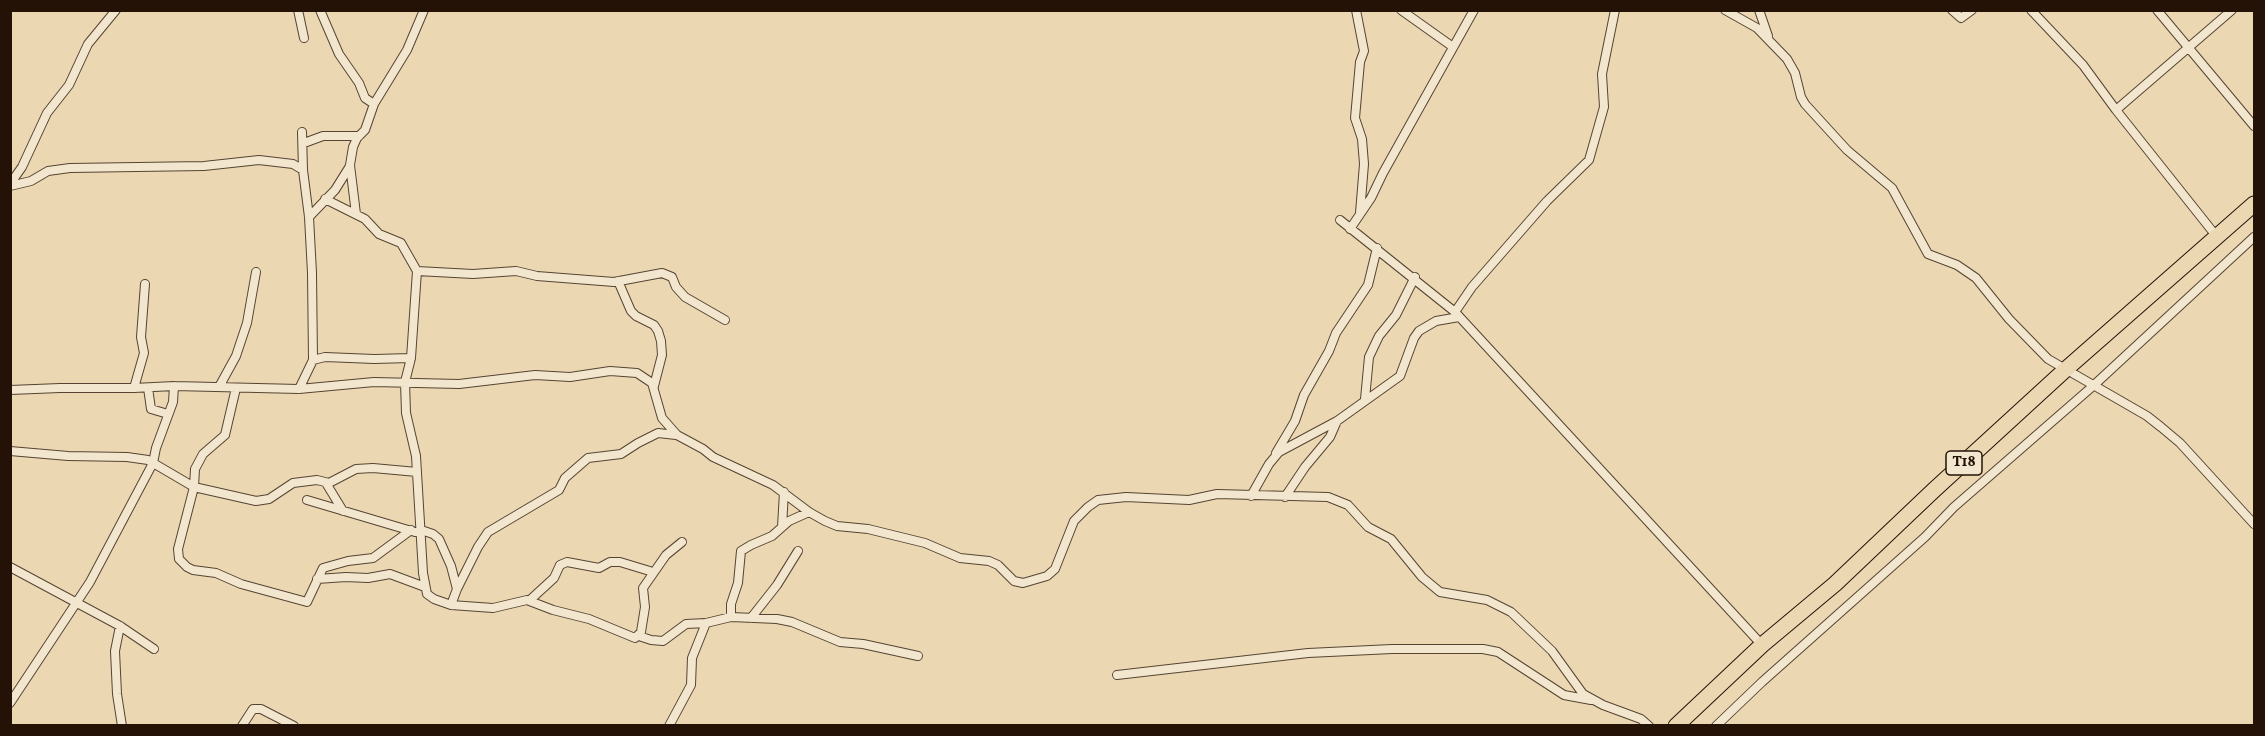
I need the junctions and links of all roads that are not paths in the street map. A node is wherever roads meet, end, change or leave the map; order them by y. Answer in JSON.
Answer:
{"nodes":[{"id":1,"x":116,"y":10,"type":"edge"},
{"id":2,"x":298,"y":10,"type":"edge"},
{"id":3,"x":320,"y":10,"type":"edge"},
{"id":4,"x":424,"y":10,"type":"edge"},
{"id":5,"x":1356,"y":10,"type":"edge"},
{"id":6,"x":1401,"y":10,"type":"edge"},
{"id":7,"x":1474,"y":10,"type":"edge"},
{"id":8,"x":1616,"y":10,"type":"edge"},
{"id":9,"x":1725,"y":10,"type":"edge"},
{"id":10,"x":1759,"y":10,"type":"edge"},
{"id":11,"x":1952,"y":10,"type":"edge"},
{"id":12,"x":1972,"y":10,"type":"edge"},
{"id":13,"x":2031,"y":10,"type":"edge"},
{"id":14,"x":2157,"y":10,"type":"edge"},
{"id":15,"x":2232,"y":10,"type":"edge"},
{"id":16,"x":304,"y":38,"type":"dead end"},
{"id":17,"x":1770,"y":42,"type":"junction"},
{"id":18,"x":1453,"y":47,"type":"junction"},
{"id":19,"x":2187,"y":48,"type":"junction"},
{"id":20,"x":374,"y":104,"type":"junction"},
{"id":21,"x":2116,"y":110,"type":"junction"},
{"id":22,"x":2254,"y":126,"type":"edge"},
{"id":23,"x":302,"y":132,"type":"dead end"},
{"id":24,"x":360,"y":136,"type":"junction"},
{"id":25,"x":304,"y":143,"type":"junction"},
{"id":26,"x":351,"y":165,"type":"junction"},
{"id":27,"x":303,"y":170,"type":"junction"},
{"id":28,"x":10,"y":185,"type":"edge"},
{"id":29,"x":325,"y":199,"type":"junction"},
{"id":30,"x":2254,"y":204,"type":"edge"},
{"id":31,"x":356,"y":214,"type":"junction"},
{"id":32,"x":1360,"y":214,"type":"junction"},
{"id":33,"x":309,"y":217,"type":"junction"},
{"id":34,"x":1340,"y":220,"type":"dead end"},
{"id":35,"x":1350,"y":229,"type":"junction"},
{"id":36,"x":2217,"y":237,"type":"junction"},
{"id":37,"x":2254,"y":237,"type":"edge"},
{"id":38,"x":1377,"y":248,"type":"junction"},
{"id":39,"x":417,"y":271,"type":"junction"},
{"id":40,"x":256,"y":272,"type":"dead end"},
{"id":41,"x":1415,"y":278,"type":"junction"},
{"id":42,"x":618,"y":281,"type":"junction"},
{"id":43,"x":145,"y":284,"type":"dead end"},
{"id":44,"x":1457,"y":314,"type":"junction"},
{"id":45,"x":725,"y":320,"type":"dead end"},
{"id":46,"x":411,"y":358,"type":"junction"},
{"id":47,"x":313,"y":360,"type":"junction"},
{"id":48,"x":2065,"y":370,"type":"junction"},
{"id":49,"x":405,"y":382,"type":"junction"},
{"id":50,"x":174,"y":386,"type":"junction"},
{"id":51,"x":654,"y":386,"type":"junction"},
{"id":52,"x":2093,"y":386,"type":"junction"},
{"id":53,"x":219,"y":387,"type":"junction"},
{"id":54,"x":134,"y":388,"type":"junction"},
{"id":55,"x":148,"y":388,"type":"junction"},
{"id":56,"x":236,"y":388,"type":"junction"},
{"id":57,"x":299,"y":389,"type":"junction"},
{"id":58,"x":10,"y":390,"type":"edge"},
{"id":59,"x":1365,"y":399,"type":"junction"},
{"id":60,"x":168,"y":414,"type":"junction"},
{"id":61,"x":1337,"y":421,"type":"junction"},
{"id":62,"x":677,"y":435,"type":"junction"},
{"id":63,"x":10,"y":452,"type":"edge"},
{"id":64,"x":1273,"y":458,"type":"junction"},
{"id":65,"x":153,"y":463,"type":"junction"},
{"id":66,"x":417,"y":472,"type":"junction"},
{"id":67,"x":326,"y":483,"type":"junction"},
{"id":68,"x":194,"y":487,"type":"junction"},
{"id":69,"x":784,"y":492,"type":"junction"},
{"id":70,"x":1251,"y":496,"type":"junction"},
{"id":71,"x":1285,"y":497,"type":"junction"},
{"id":72,"x":307,"y":500,"type":"dead end"},
{"id":73,"x":344,"y":512,"type":"junction"},
{"id":74,"x":809,"y":512,"type":"junction"},
{"id":75,"x":2254,"y":524,"type":"edge"},
{"id":76,"x":782,"y":527,"type":"junction"},
{"id":77,"x":411,"y":531,"type":"junction"},
{"id":78,"x":421,"y":532,"type":"junction"},
{"id":79,"x":682,"y":542,"type":"dead end"},
{"id":80,"x":798,"y":551,"type":"dead end"},
{"id":81,"x":10,"y":567,"type":"edge"},
{"id":82,"x":653,"y":572,"type":"junction"},
{"id":83,"x":317,"y":579,"type":"junction"},
{"id":84,"x":425,"y":586,"type":"junction"},
{"id":85,"x":456,"y":589,"type":"junction"},
{"id":86,"x":530,"y":600,"type":"junction"},
{"id":87,"x":77,"y":604,"type":"junction"},
{"id":88,"x":451,"y":604,"type":"junction"},
{"id":89,"x":730,"y":617,"type":"junction"},
{"id":90,"x":751,"y":618,"type":"junction"},
{"id":91,"x":706,"y":623,"type":"junction"},
{"id":92,"x":120,"y":626,"type":"junction"},
{"id":93,"x":639,"y":636,"type":"junction"},
{"id":94,"x":1762,"y":645,"type":"junction"},
{"id":95,"x":154,"y":649,"type":"dead end"},
{"id":96,"x":918,"y":656,"type":"dead end"},
{"id":97,"x":1118,"y":675,"type":"dead end"},
{"id":98,"x":1595,"y":700,"type":"junction"},
{"id":99,"x":10,"y":703,"type":"edge"},
{"id":100,"x":122,"y":726,"type":"edge"},
{"id":101,"x":242,"y":726,"type":"edge"},
{"id":102,"x":294,"y":726,"type":"edge"},
{"id":103,"x":669,"y":726,"type":"edge"},
{"id":104,"x":1648,"y":726,"type":"edge"},
{"id":105,"x":1676,"y":726,"type":"edge"},
{"id":106,"x":1716,"y":726,"type":"edge"}],
"edges":[{"from":1,"to":28,"type":"street"},
{"from":2,"to":16,"type":"street"},
{"from":3,"to":20,"type":"street"},
{"from":4,"to":20,"type":"street"},
{"from":5,"to":32,"type":"street"},
{"from":6,"to":18,"type":"street"},
{"from":7,"to":18,"type":"street"},
{"from":8,"to":44,"type":"street"},
{"from":9,"to":17,"type":"street"},
{"from":10,"to":17,"type":"street"},
{"from":11,"to":12,"type":"street"},
{"from":13,"to":21,"type":"street"},
{"from":14,"to":19,"type":"street"},
{"from":15,"to":19,"type":"street"},
{"from":17,"to":48,"type":"street"},
{"from":18,"to":32,"type":"street"},
{"from":19,"to":21,"type":"street"},
{"from":19,"to":22,"type":"street"},
{"from":20,"to":24,"type":"street"},
{"from":21,"to":36,"type":"street"},
{"from":23,"to":25,"type":"street"},
{"from":24,"to":25,"type":"street"},
{"from":24,"to":26,"type":"street"},
{"from":25,"to":27,"type":"street"},
{"from":26,"to":29,"type":"street"},
{"from":26,"to":31,"type":"street"},
{"from":27,"to":28,"type":"street"},
{"from":27,"to":33,"type":"street"},
{"from":29,"to":31,"type":"street"},
{"from":29,"to":33,"type":"street"},
{"from":30,"to":36,"type":"highway","number":"T18"},
{"from":31,"to":39,"type":"street"},
{"from":32,"to":35,"type":"street"},
{"from":33,"to":47,"type":"street"},
{"from":34,"to":35,"type":"street"},
{"from":35,"to":38,"type":"street"},
{"from":36,"to":48,"type":"highway","number":"T18"},
{"from":37,"to":52,"type":"street"},
{"from":38,"to":41,"type":"street"},
{"from":38,"to":64,"type":"street"},
{"from":39,"to":42,"type":"street"},
{"from":39,"to":46,"type":"street"},
{"from":40,"to":53,"type":"street"},
{"from":41,"to":44,"type":"street"},
{"from":41,"to":59,"type":"street"},
{"from":42,"to":45,"type":"street"},
{"from":42,"to":51,"type":"street"},
{"from":43,"to":54,"type":"street"},
{"from":44,"to":59,"type":"street"},
{"from":44,"to":94,"type":"street"},
{"from":46,"to":47,"type":"street"},
{"from":46,"to":49,"type":"street"},
{"from":47,"to":57,"type":"street"},
{"from":48,"to":52,"type":"street"},
{"from":48,"to":94,"type":"highway","number":"T18"},
{"from":49,"to":51,"type":"street"},
{"from":49,"to":57,"type":"street"},
{"from":49,"to":66,"type":"street"},
{"from":50,"to":53,"type":"street"},
{"from":50,"to":55,"type":"street"},
{"from":50,"to":60,"type":"street"},
{"from":51,"to":62,"type":"street"},
{"from":52,"to":75,"type":"street"},
{"from":52,"to":106,"type":"street"},
{"from":53,"to":56,"type":"street"},
{"from":54,"to":55,"type":"street"},
{"from":54,"to":58,"type":"street"},
{"from":55,"to":60,"type":"street"},
{"from":56,"to":57,"type":"street"},
{"from":56,"to":68,"type":"street"},
{"from":59,"to":61,"type":"street"},
{"from":60,"to":65,"type":"street"},
{"from":61,"to":64,"type":"street"},
{"from":61,"to":71,"type":"street"},
{"from":62,"to":69,"type":"street"},
{"from":62,"to":85,"type":"street"},
{"from":63,"to":65,"type":"street"},
{"from":64,"to":70,"type":"street"},
{"from":65,"to":68,"type":"street"},
{"from":65,"to":87,"type":"street"},
{"from":66,"to":67,"type":"street"},
{"from":66,"to":78,"type":"street"},
{"from":67,"to":68,"type":"street"},
{"from":67,"to":73,"type":"street"},
{"from":68,"to":83,"type":"street"},
{"from":69,"to":74,"type":"street"},
{"from":69,"to":76,"type":"street"},
{"from":70,"to":71,"type":"street"},
{"from":70,"to":74,"type":"street"},
{"from":71,"to":98,"type":"street"},
{"from":72,"to":73,"type":"street"},
{"from":73,"to":77,"type":"street"},
{"from":74,"to":76,"type":"street"},
{"from":76,"to":89,"type":"street"},
{"from":77,"to":78,"type":"street"},
{"from":77,"to":83,"type":"street"},
{"from":78,"to":84,"type":"street"},
{"from":78,"to":85,"type":"street"},
{"from":79,"to":82,"type":"street"},
{"from":80,"to":90,"type":"street"},
{"from":81,"to":87,"type":"street"},
{"from":82,"to":86,"type":"street"},
{"from":82,"to":93,"type":"street"},
{"from":83,"to":84,"type":"street"},
{"from":84,"to":88,"type":"street"},
{"from":85,"to":88,"type":"street"},
{"from":86,"to":88,"type":"street"},
{"from":86,"to":93,"type":"street"},
{"from":87,"to":92,"type":"street"},
{"from":87,"to":99,"type":"street"},
{"from":89,"to":90,"type":"street"},
{"from":89,"to":91,"type":"street"},
{"from":90,"to":96,"type":"street"},
{"from":91,"to":93,"type":"street"},
{"from":91,"to":103,"type":"street"},
{"from":92,"to":95,"type":"street"},
{"from":92,"to":100,"type":"street"},
{"from":94,"to":105,"type":"highway","number":"T18"},
{"from":97,"to":98,"type":"street"},
{"from":98,"to":104,"type":"street"},
{"from":101,"to":102,"type":"street"}]}
